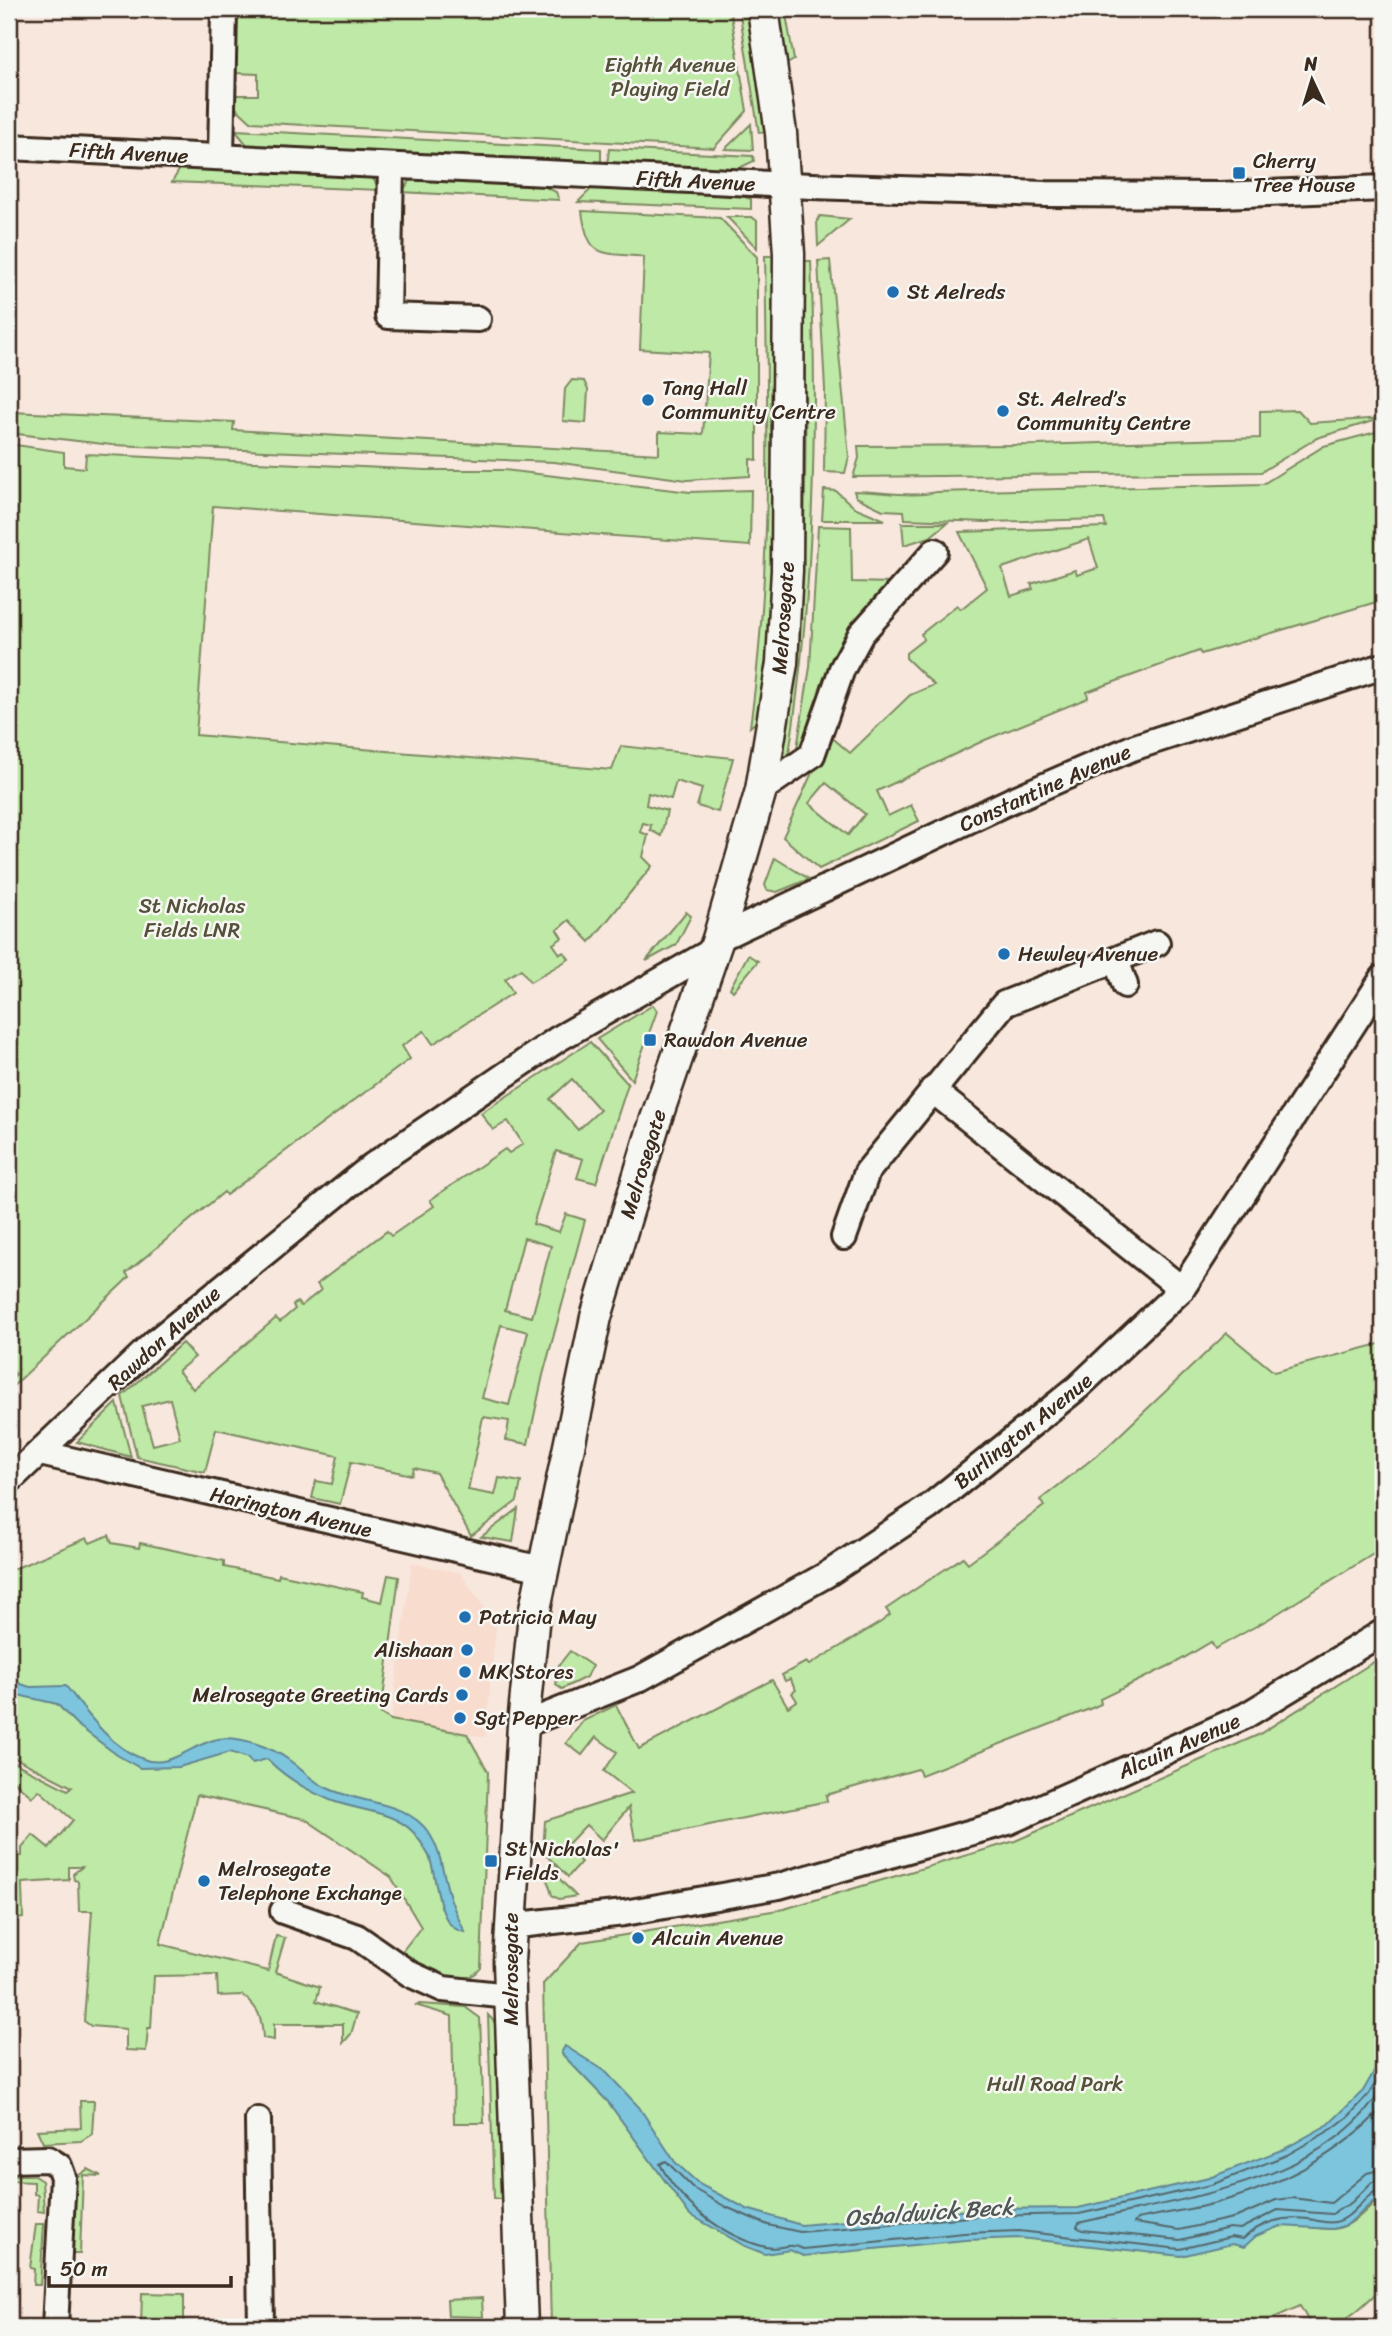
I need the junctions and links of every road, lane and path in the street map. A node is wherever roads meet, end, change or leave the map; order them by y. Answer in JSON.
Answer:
{"nodes":[{"id":1,"x":224,"y":9,"type":"edge"},
{"id":2,"x":763,"y":9,"type":"edge"},
{"id":3,"x":9,"y":147,"type":"edge"},
{"id":4,"x":221,"y":157,"type":"junction"},
{"id":5,"x":391,"y":166,"type":"junction"},
{"id":6,"x":785,"y":185,"type":"junction"},
{"id":7,"x":1383,"y":188,"type":"edge"},
{"id":8,"x":478,"y":318,"type":"dead end"},
{"id":9,"x":935,"y":551,"type":"dead end"},
{"id":10,"x":1383,"y":666,"type":"edge"},
{"id":11,"x":761,"y":790,"type":"junction"},
{"id":12,"x":1157,"y":943,"type":"dead end"},
{"id":13,"x":715,"y":945,"type":"junction"},
{"id":14,"x":1116,"y":960,"type":"junction"},
{"id":15,"x":1383,"y":978,"type":"edge"},
{"id":16,"x":1125,"y":985,"type":"dead end"},
{"id":17,"x":933,"y":1090,"type":"junction"},
{"id":18,"x":844,"y":1237,"type":"dead end"},
{"id":19,"x":1182,"y":1289,"type":"junction"},
{"id":20,"x":40,"y":1454,"type":"junction"},
{"id":21,"x":9,"y":1481,"type":"edge"},
{"id":22,"x":542,"y":1569,"type":"junction"},
{"id":23,"x":1383,"y":1632,"type":"edge"},
{"id":24,"x":523,"y":1725,"type":"junction"},
{"id":25,"x":283,"y":1910,"type":"dead end"},
{"id":26,"x":510,"y":1926,"type":"junction"},
{"id":27,"x":509,"y":1996,"type":"junction"},
{"id":28,"x":258,"y":2120,"type":"dead end"},
{"id":29,"x":9,"y":2160,"type":"edge"},
{"id":30,"x":55,"y":2327,"type":"edge"},
{"id":31,"x":261,"y":2327,"type":"edge"},
{"id":32,"x":522,"y":2327,"type":"edge"}],
"edges":[{"from":1,"to":4,"type":"street"},
{"from":2,"to":6,"type":"street","name":"Melrosegate"},
{"from":3,"to":4,"type":"street","name":"Fifth Avenue"},
{"from":4,"to":5,"type":"street","name":"Fifth Avenue"},
{"from":5,"to":6,"type":"street","name":"Fifth Avenue"},
{"from":5,"to":8,"type":"street"},
{"from":6,"to":7,"type":"street","name":"Fifth Avenue"},
{"from":6,"to":11,"type":"street","name":"Melrosegate"},
{"from":9,"to":11,"type":"street"},
{"from":10,"to":13,"type":"street","name":"Constantine Avenue"},
{"from":11,"to":13,"type":"street","name":"Melrosegate"},
{"from":12,"to":14,"type":"street"},
{"from":13,"to":20,"type":"street","name":"Rawdon Avenue"},
{"from":13,"to":22,"type":"street","name":"Melrosegate"},
{"from":14,"to":16,"type":"street"},
{"from":14,"to":17,"type":"street"},
{"from":15,"to":19,"type":"street","name":"Burlington Avenue"},
{"from":17,"to":18,"type":"street"},
{"from":17,"to":19,"type":"street"},
{"from":19,"to":24,"type":"street","name":"Burlington Avenue"},
{"from":20,"to":21,"type":"street","name":"Rawdon Avenue"},
{"from":20,"to":22,"type":"street","name":"Harington Avenue"},
{"from":22,"to":24,"type":"street","name":"Melrosegate"},
{"from":23,"to":26,"type":"street","name":"Alcuin Avenue"},
{"from":24,"to":26,"type":"street","name":"Melrosegate"},
{"from":25,"to":27,"type":"street"},
{"from":26,"to":27,"type":"street","name":"Melrosegate"},
{"from":27,"to":32,"type":"street","name":"Melrosegate"},
{"from":28,"to":31,"type":"street"},
{"from":29,"to":30,"type":"street"}]}
